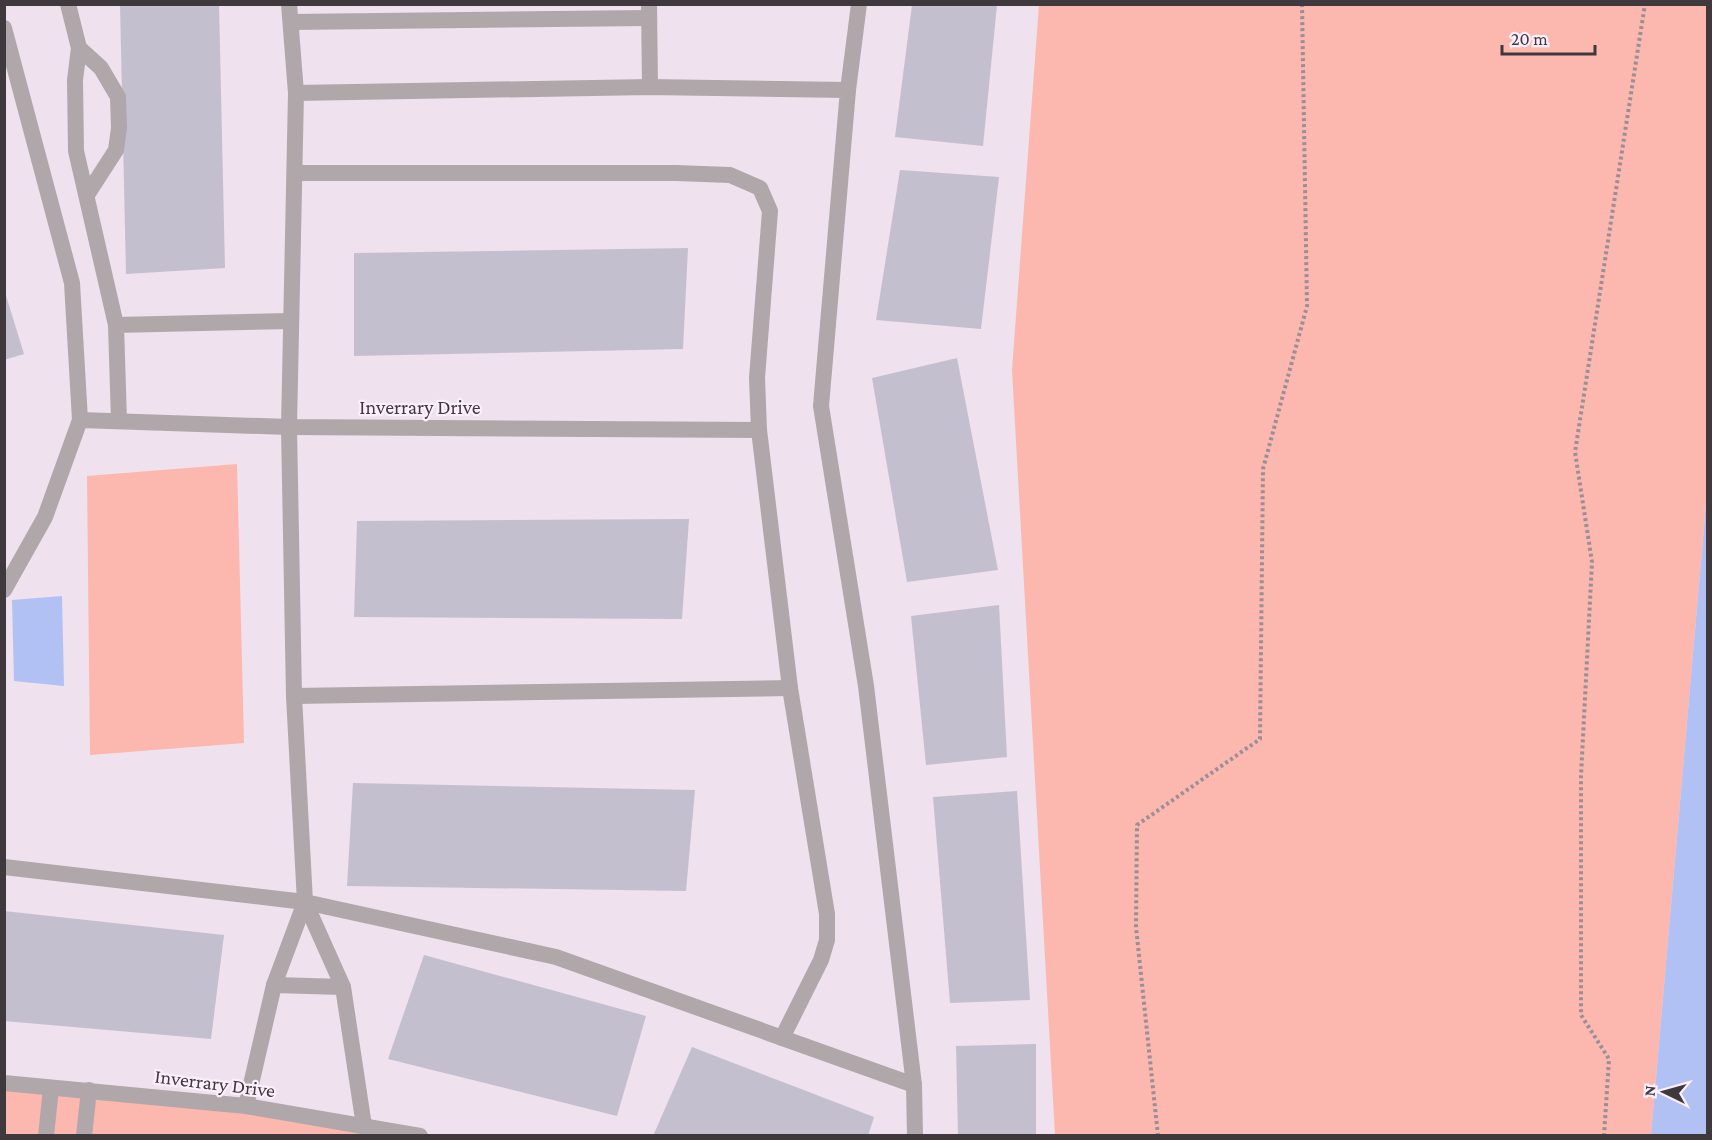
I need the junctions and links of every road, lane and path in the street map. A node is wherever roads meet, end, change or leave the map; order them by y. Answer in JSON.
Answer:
{"nodes":[{"id":1,"x":68,"y":4,"type":"edge"},
{"id":2,"x":289,"y":4,"type":"edge"},
{"id":3,"x":860,"y":4,"type":"edge"},
{"id":4,"x":1302,"y":4,"type":"edge"},
{"id":5,"x":1645,"y":4,"type":"edge"},
{"id":6,"x":649,"y":11,"type":"edge"},
{"id":7,"x":291,"y":22,"type":"junction"},
{"id":8,"x":4,"y":28,"type":"edge"},
{"id":9,"x":79,"y":48,"type":"junction"},
{"id":10,"x":650,"y":87,"type":"junction"},
{"id":11,"x":848,"y":90,"type":"junction"},
{"id":12,"x":296,"y":93,"type":"junction"},
{"id":13,"x":295,"y":172,"type":"junction"},
{"id":14,"x":87,"y":195,"type":"junction"},
{"id":15,"x":291,"y":321,"type":"junction"},
{"id":16,"x":116,"y":325,"type":"junction"},
{"id":17,"x":80,"y":420,"type":"junction"},
{"id":18,"x":119,"y":422,"type":"junction"},
{"id":19,"x":289,"y":428,"type":"junction"},
{"id":20,"x":759,"y":430,"type":"junction"},
{"id":21,"x":4,"y":590,"type":"edge"},
{"id":22,"x":790,"y":688,"type":"junction"},
{"id":23,"x":294,"y":696,"type":"junction"},
{"id":24,"x":4,"y":867,"type":"edge"},
{"id":25,"x":305,"y":903,"type":"junction"},
{"id":26,"x":274,"y":985,"type":"junction"},
{"id":27,"x":343,"y":987,"type":"junction"},
{"id":28,"x":782,"y":1038,"type":"junction"},
{"id":29,"x":4,"y":1083,"type":"edge"},
{"id":30,"x":914,"y":1085,"type":"junction"},
{"id":31,"x":51,"y":1088,"type":"junction"},
{"id":32,"x":88,"y":1090,"type":"junction"},
{"id":33,"x":246,"y":1106,"type":"junction"},
{"id":34,"x":364,"y":1126,"type":"junction"},
{"id":35,"x":85,"y":1128,"type":"edge"},
{"id":36,"x":46,"y":1136,"type":"edge"},
{"id":37,"x":420,"y":1136,"type":"edge"},
{"id":38,"x":915,"y":1136,"type":"edge"},
{"id":39,"x":1158,"y":1136,"type":"edge"},
{"id":40,"x":1604,"y":1136,"type":"edge"}],
"edges":[{"from":1,"to":9,"type":"street"},
{"from":2,"to":7,"type":"street"},
{"from":3,"to":11,"type":"street"},
{"from":4,"to":39,"type":"path"},
{"from":5,"to":40,"type":"path"},
{"from":6,"to":7,"type":"street"},
{"from":6,"to":10,"type":"street"},
{"from":7,"to":12,"type":"street"},
{"from":8,"to":17,"type":"street"},
{"from":9,"to":14,"type":"street"},
{"from":9,"to":14,"type":"street"},
{"from":10,"to":11,"type":"street"},
{"from":10,"to":12,"type":"street"},
{"from":11,"to":30,"type":"street"},
{"from":12,"to":13,"type":"street"},
{"from":13,"to":15,"type":"street"},
{"from":13,"to":20,"type":"street"},
{"from":14,"to":16,"type":"street"},
{"from":15,"to":16,"type":"street"},
{"from":15,"to":19,"type":"street"},
{"from":16,"to":18,"type":"street"},
{"from":17,"to":18,"type":"street","name":"Inverrary Drive"},
{"from":17,"to":21,"type":"street"},
{"from":18,"to":19,"type":"street","name":"Inverrary Drive"},
{"from":19,"to":20,"type":"street","name":"Inverrary Drive"},
{"from":19,"to":23,"type":"street"},
{"from":20,"to":22,"type":"street"},
{"from":22,"to":23,"type":"street"},
{"from":22,"to":28,"type":"street"},
{"from":23,"to":25,"type":"street"},
{"from":24,"to":25,"type":"street"},
{"from":25,"to":26,"type":"street"},
{"from":25,"to":27,"type":"street"},
{"from":25,"to":28,"type":"street"},
{"from":26,"to":27,"type":"street"},
{"from":26,"to":33,"type":"street"},
{"from":27,"to":34,"type":"street"},
{"from":28,"to":30,"type":"street"},
{"from":29,"to":31,"type":"street","name":"Inverrary Drive"},
{"from":30,"to":38,"type":"street"},
{"from":31,"to":32,"type":"street","name":"Inverrary Drive"},
{"from":31,"to":36,"type":"street"},
{"from":32,"to":33,"type":"street","name":"Inverrary Drive"},
{"from":32,"to":35,"type":"street"},
{"from":33,"to":34,"type":"street","name":"Inverrary Drive"},
{"from":34,"to":37,"type":"street","name":"Inverrary Drive"}]}
